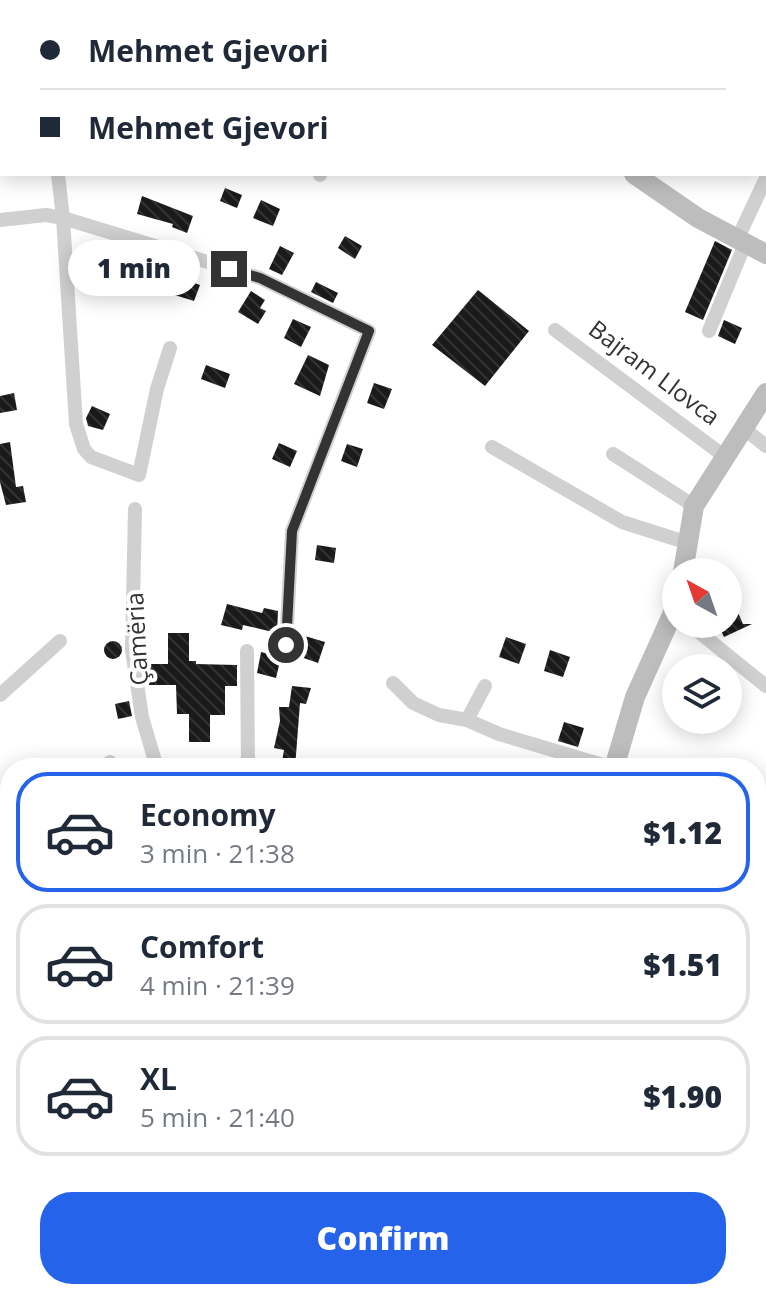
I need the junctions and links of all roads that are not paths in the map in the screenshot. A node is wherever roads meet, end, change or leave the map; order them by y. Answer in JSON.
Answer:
{"nodes":[{"id":1,"x":58,"y":176,"type":"edge"},
{"id":2,"x":637,"y":176,"type":"edge"},
{"id":3,"x":766,"y":178,"type":"edge"},
{"id":4,"x":63,"y":218,"type":"junction"},
{"id":5,"x":0,"y":220,"type":"edge"},
{"id":6,"x":741,"y":242,"type":"junction"},
{"id":7,"x":766,"y":254,"type":"edge"},
{"id":8,"x":555,"y":330,"type":"dead end"},
{"id":9,"x":709,"y":331,"type":"dead end"},
{"id":10,"x":170,"y":348,"type":"dead end"},
{"id":11,"x":766,"y":393,"type":"edge"},
{"id":12,"x":742,"y":427,"type":"junction"},
{"id":13,"x":766,"y":446,"type":"edge"},
{"id":14,"x":492,"y":447,"type":"dead end"},
{"id":15,"x":613,"y":454,"type":"dead end"},
{"id":16,"x":724,"y":456,"type":"junction"},
{"id":17,"x":694,"y":506,"type":"junction"},
{"id":18,"x":135,"y":509,"type":"dead end"},
{"id":19,"x":685,"y":542,"type":"junction"},
{"id":20,"x":684,"y":558,"type":"edge"},
{"id":21,"x":667,"y":638,"type":"edge"},
{"id":22,"x":707,"y":638,"type":"edge"},
{"id":23,"x":60,"y":641,"type":"dead end"},
{"id":24,"x":286,"y":645,"type":"dead end"},
{"id":25,"x":247,"y":651,"type":"dead end"},
{"id":26,"x":393,"y":683,"type":"dead end"},
{"id":27,"x":485,"y":686,"type":"dead end"},
{"id":28,"x":766,"y":686,"type":"edge"},
{"id":29,"x":0,"y":695,"type":"edge"},
{"id":30,"x":467,"y":720,"type":"junction"},
{"id":31,"x":154,"y":758,"type":"edge"},
{"id":32,"x":248,"y":758,"type":"edge"},
{"id":33,"x":579,"y":758,"type":"edge"},
{"id":34,"x":616,"y":758,"type":"edge"}],
"edges":[{"from":1,"to":4,"type":"street"},
{"from":2,"to":6,"type":"street"},
{"from":3,"to":6,"type":"street"},
{"from":4,"to":5,"type":"street"},
{"from":4,"to":10,"type":"street"},
{"from":4,"to":24,"type":"street"},
{"from":6,"to":7,"type":"street"},
{"from":6,"to":9,"type":"street"},
{"from":8,"to":16,"type":"street","name":"Bajram Llovca"},
{"from":11,"to":12,"type":"street","name":"Bajram Llovca"},
{"from":12,"to":13,"type":"street"},
{"from":12,"to":16,"type":"street","name":"Bajram Llovca"},
{"from":14,"to":19,"type":"street"},
{"from":15,"to":17,"type":"street"},
{"from":16,"to":17,"type":"street","name":"Bajram Llovca"},
{"from":17,"to":19,"type":"street","name":"Bajram Llovca"},
{"from":18,"to":31,"type":"street","name":"Çamëria"},
{"from":19,"to":20,"type":"street","name":"Bajram Llovca"},
{"from":21,"to":34,"type":"street"},
{"from":22,"to":28,"type":"street"},
{"from":23,"to":29,"type":"street"},
{"from":25,"to":32,"type":"street"},
{"from":26,"to":30,"type":"street"},
{"from":27,"to":30,"type":"street"},
{"from":30,"to":33,"type":"street"}]}
